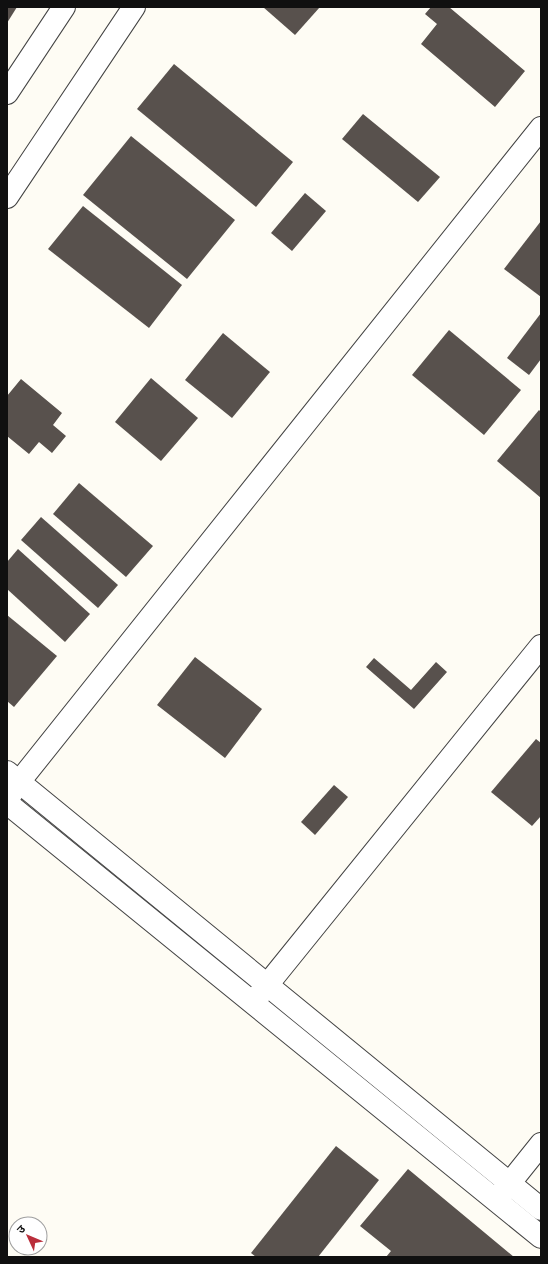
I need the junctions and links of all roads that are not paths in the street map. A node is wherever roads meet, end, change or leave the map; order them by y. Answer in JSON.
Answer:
{"nodes":[{"id":1,"x":64,"y":7,"type":"edge"},
{"id":2,"x":134,"y":7,"type":"edge"},
{"id":3,"x":7,"y":93,"type":"edge"},
{"id":4,"x":541,"y":128,"type":"edge"},
{"id":5,"x":7,"y":197,"type":"edge"},
{"id":6,"x":541,"y":646,"type":"edge"},
{"id":7,"x":13,"y":777,"type":"edge"},
{"id":8,"x":7,"y":801,"type":"edge"},
{"id":9,"x":267,"y":985,"type":"junction"},
{"id":10,"x":253,"y":1003,"type":"junction"},
{"id":11,"x":541,"y":1144,"type":"edge"},
{"id":12,"x":509,"y":1183,"type":"junction"},
{"id":13,"x":496,"y":1200,"type":"junction"},
{"id":14,"x":541,"y":1209,"type":"edge"},
{"id":15,"x":541,"y":1237,"type":"edge"}],
"edges":[{"from":1,"to":3,"type":"street"},
{"from":2,"to":5,"type":"street"},
{"from":4,"to":7,"type":"street"},
{"from":6,"to":9,"type":"street"},
{"from":7,"to":8,"type":"street"},
{"from":7,"to":9,"type":"street"},
{"from":8,"to":10,"type":"street"},
{"from":9,"to":10,"type":"street"},
{"from":9,"to":12,"type":"street"},
{"from":10,"to":13,"type":"street"},
{"from":11,"to":12,"type":"street"},
{"from":12,"to":13,"type":"street"},
{"from":12,"to":14,"type":"street"},
{"from":13,"to":15,"type":"street"}]}
